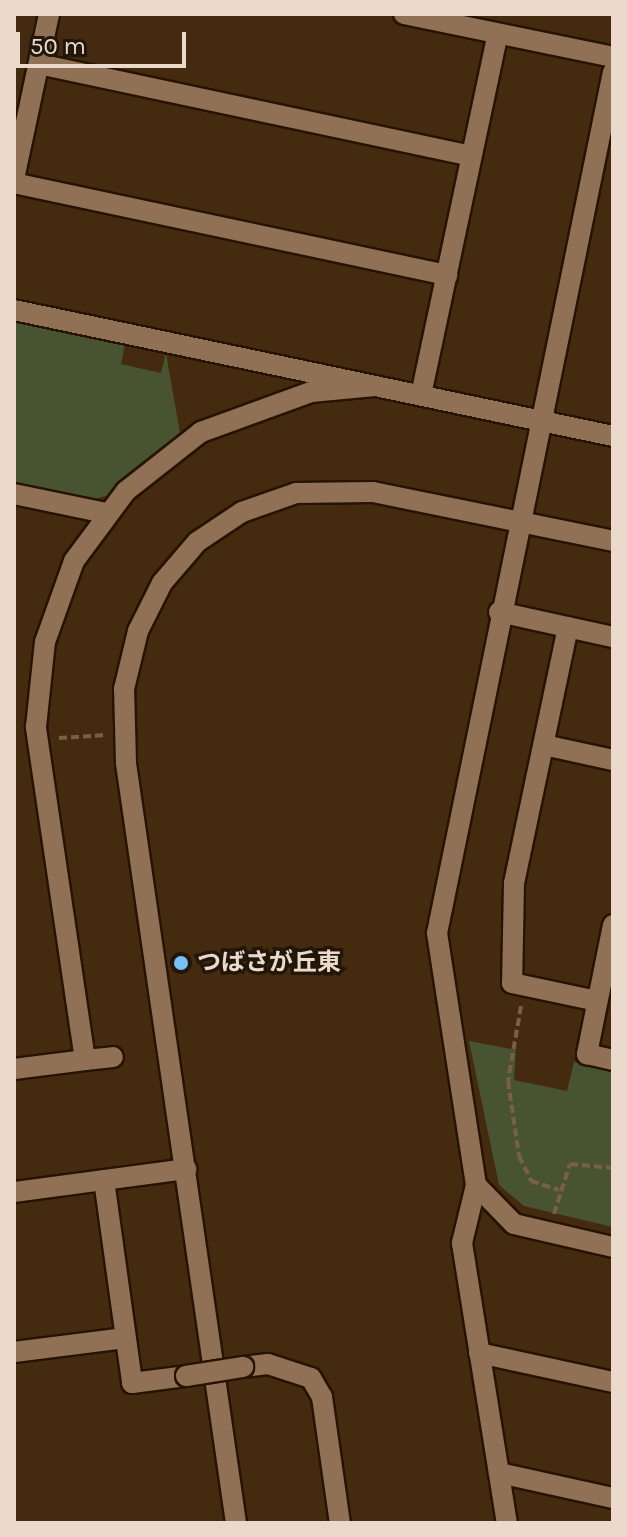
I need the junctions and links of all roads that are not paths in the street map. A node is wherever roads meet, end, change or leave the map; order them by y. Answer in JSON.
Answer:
{"nodes":[{"id":1,"x":49,"y":14,"type":"edge"},
{"id":2,"x":404,"y":14,"type":"edge"},
{"id":3,"x":498,"y":34,"type":"junction"},
{"id":4,"x":613,"y":57,"type":"edge"},
{"id":5,"x":39,"y":64,"type":"junction"},
{"id":6,"x":613,"y":72,"type":"edge"},
{"id":7,"x":471,"y":156,"type":"junction"},
{"id":8,"x":14,"y":181,"type":"edge"},
{"id":9,"x":447,"y":275,"type":"junction"},
{"id":10,"x":14,"y":310,"type":"edge"},
{"id":11,"x":375,"y":386,"type":"junction"},
{"id":12,"x":421,"y":395,"type":"junction"},
{"id":13,"x":540,"y":420,"type":"junction"},
{"id":14,"x":612,"y":430,"type":"edge"},
{"id":15,"x":14,"y":494,"type":"edge"},
{"id":16,"x":106,"y":513,"type":"junction"},
{"id":17,"x":518,"y":521,"type":"junction"},
{"id":18,"x":613,"y":541,"type":"edge"},
{"id":19,"x":499,"y":612,"type":"junction"},
{"id":20,"x":568,"y":627,"type":"junction"},
{"id":21,"x":613,"y":637,"type":"edge"},
{"id":22,"x":544,"y":745,"type":"junction"},
{"id":23,"x":613,"y":760,"type":"edge"},
{"id":24,"x":613,"y":925,"type":"edge"},
{"id":25,"x":597,"y":1001,"type":"junction"},
{"id":26,"x":113,"y":1057,"type":"dead end"},
{"id":27,"x":85,"y":1060,"type":"junction"},
{"id":28,"x":613,"y":1060,"type":"edge"},
{"id":29,"x":14,"y":1069,"type":"edge"},
{"id":30,"x":186,"y":1169,"type":"junction"},
{"id":31,"x":104,"y":1180,"type":"junction"},
{"id":32,"x":476,"y":1185,"type":"junction"},
{"id":33,"x":14,"y":1192,"type":"edge"},
{"id":34,"x":613,"y":1247,"type":"edge"},
{"id":35,"x":125,"y":1338,"type":"junction"},
{"id":36,"x":14,"y":1352,"type":"edge"},
{"id":37,"x":479,"y":1353,"type":"junction"},
{"id":38,"x":613,"y":1382,"type":"edge"},
{"id":39,"x":499,"y":1473,"type":"junction"},
{"id":40,"x":613,"y":1498,"type":"edge"},
{"id":41,"x":236,"y":1523,"type":"edge"},
{"id":42,"x":340,"y":1523,"type":"edge"},
{"id":43,"x":507,"y":1523,"type":"edge"}],
"edges":[{"from":1,"to":5,"type":"street"},
{"from":2,"to":3,"type":"street"},
{"from":3,"to":4,"type":"street"},
{"from":3,"to":7,"type":"street"},
{"from":5,"to":7,"type":"street"},
{"from":5,"to":8,"type":"street"},
{"from":6,"to":13,"type":"street"},
{"from":7,"to":9,"type":"street"},
{"from":8,"to":9,"type":"street"},
{"from":9,"to":12,"type":"street"},
{"from":10,"to":11,"type":"street"},
{"from":11,"to":12,"type":"street"},
{"from":11,"to":16,"type":"street"},
{"from":12,"to":13,"type":"street"},
{"from":13,"to":14,"type":"street"},
{"from":13,"to":17,"type":"street"},
{"from":15,"to":16,"type":"street"},
{"from":16,"to":27,"type":"street"},
{"from":17,"to":18,"type":"street"},
{"from":17,"to":19,"type":"street"},
{"from":17,"to":30,"type":"street"},
{"from":19,"to":20,"type":"street"},
{"from":19,"to":32,"type":"street"},
{"from":20,"to":21,"type":"street"},
{"from":20,"to":22,"type":"street"},
{"from":22,"to":23,"type":"street"},
{"from":22,"to":25,"type":"street"},
{"from":24,"to":25,"type":"street"},
{"from":25,"to":28,"type":"street"},
{"from":26,"to":27,"type":"street"},
{"from":27,"to":29,"type":"street"},
{"from":30,"to":31,"type":"street"},
{"from":30,"to":41,"type":"street"},
{"from":31,"to":33,"type":"street"},
{"from":31,"to":35,"type":"street"},
{"from":32,"to":34,"type":"street"},
{"from":32,"to":37,"type":"street"},
{"from":35,"to":36,"type":"street"},
{"from":35,"to":42,"type":"street","bridge":true},
{"from":37,"to":38,"type":"street"},
{"from":37,"to":39,"type":"street"},
{"from":39,"to":40,"type":"street"},
{"from":39,"to":43,"type":"street"}]}
